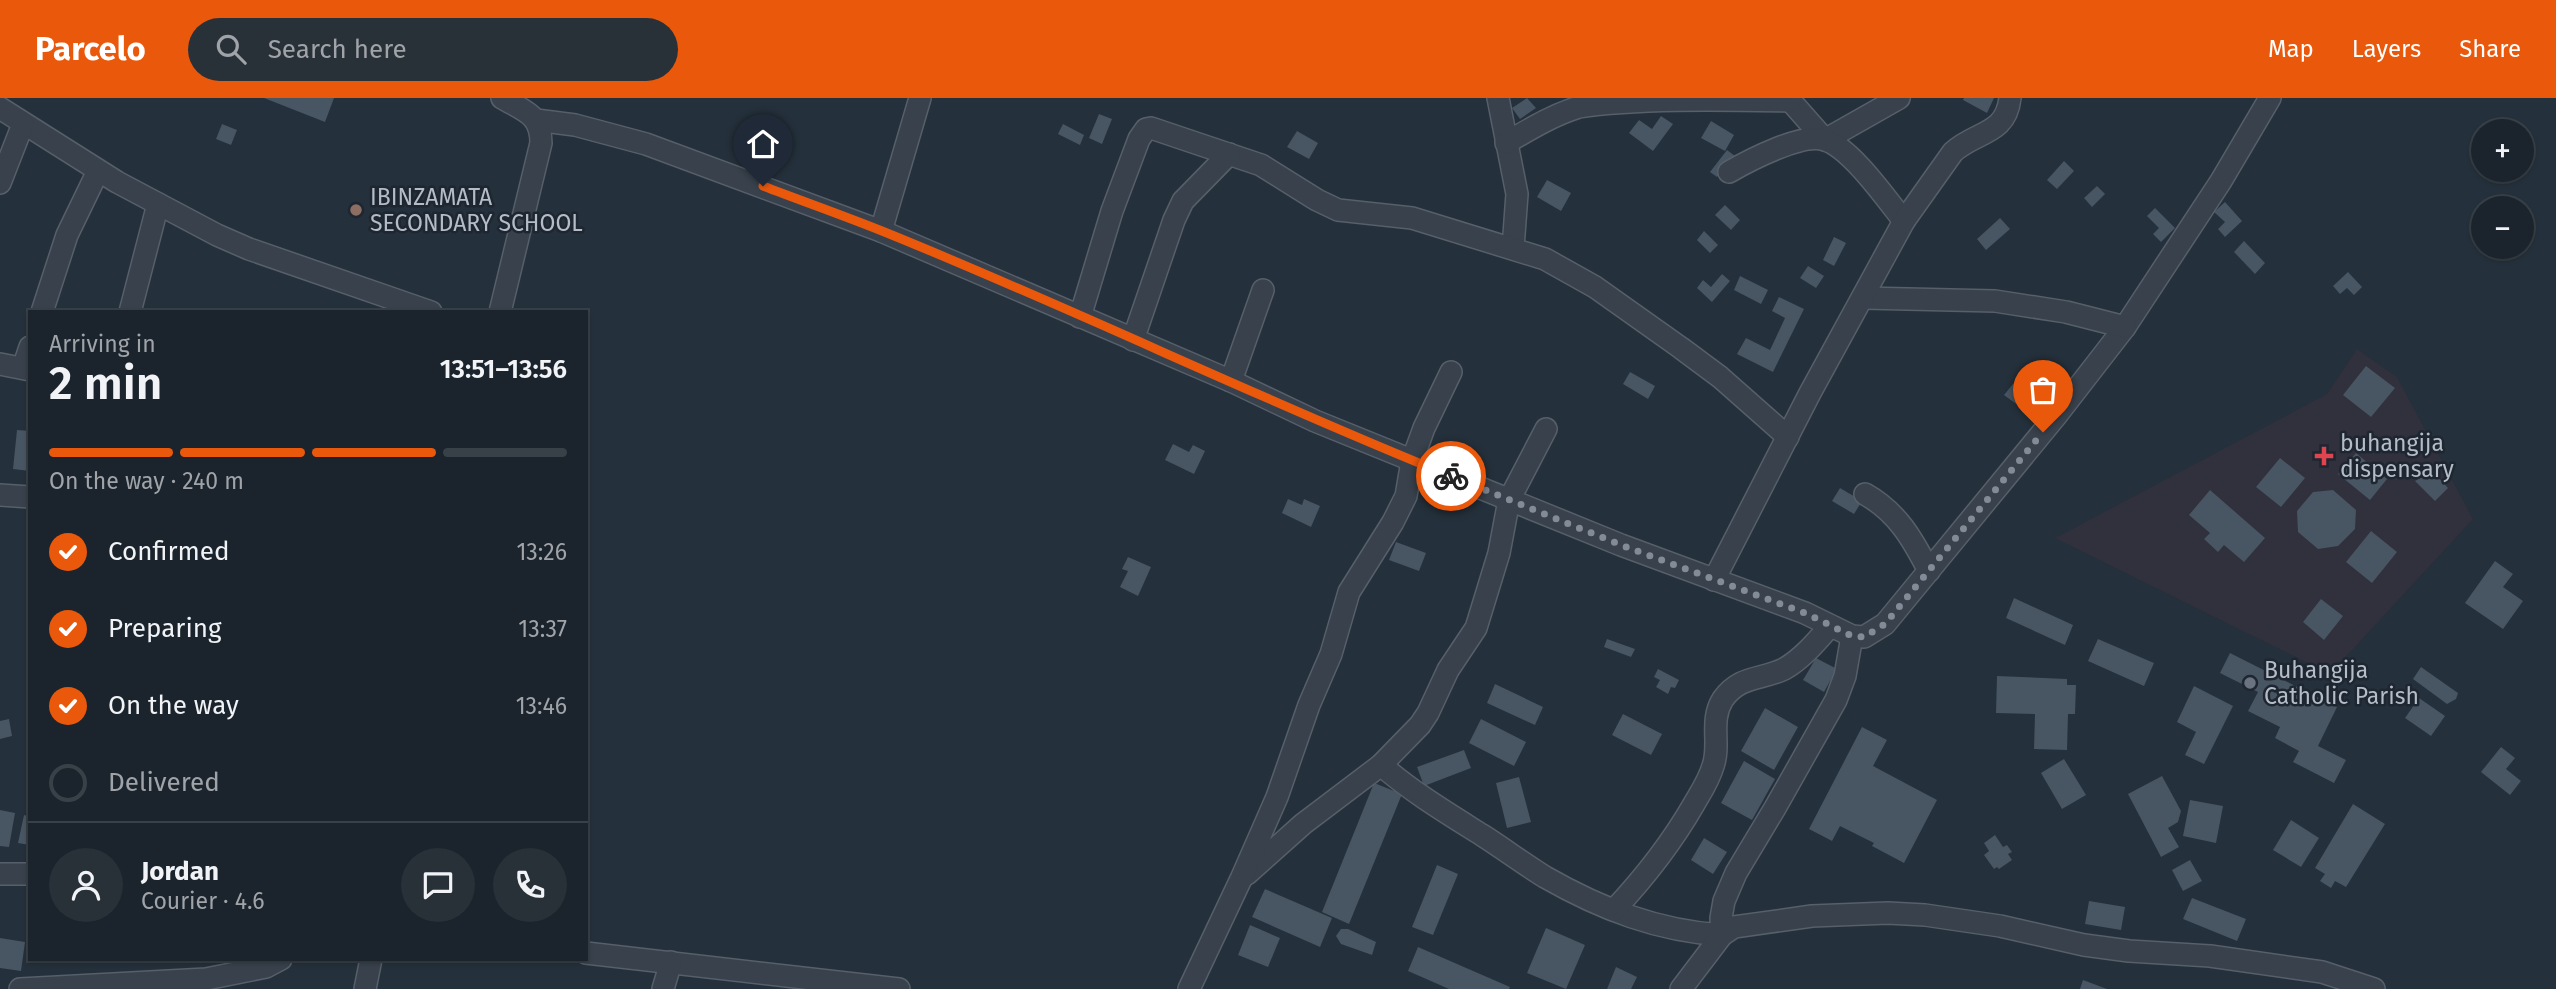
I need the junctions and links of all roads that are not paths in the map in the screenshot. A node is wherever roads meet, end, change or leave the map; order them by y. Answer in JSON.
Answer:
{"nodes":[{"id":1,"x":502,"y":98,"type":"edge"},
{"id":2,"x":920,"y":98,"type":"edge"},
{"id":3,"x":1498,"y":98,"type":"edge"},
{"id":4,"x":1899,"y":98,"type":"edge"},
{"id":5,"x":2010,"y":98,"type":"edge"},
{"id":6,"x":2270,"y":98,"type":"edge"},
{"id":7,"x":1789,"y":100,"type":"edge"},
{"id":8,"x":0,"y":108,"type":"edge"},
{"id":9,"x":537,"y":120,"type":"junction"},
{"id":10,"x":23,"y":124,"type":"junction"},
{"id":11,"x":1825,"y":140,"type":"junction"},
{"id":12,"x":1506,"y":143,"type":"junction"},
{"id":13,"x":1229,"y":154,"type":"junction"},
{"id":14,"x":99,"y":171,"type":"junction"},
{"id":15,"x":1729,"y":172,"type":"dead end"},
{"id":16,"x":0,"y":183,"type":"edge"},
{"id":17,"x":158,"y":204,"type":"junction"},
{"id":18,"x":1904,"y":221,"type":"junction"},
{"id":19,"x":881,"y":231,"type":"junction"},
{"id":20,"x":1513,"y":247,"type":"junction"},
{"id":21,"x":1263,"y":289,"type":"dead end"},
{"id":22,"x":1864,"y":298,"type":"junction"},
{"id":23,"x":43,"y":310,"type":"edge"},
{"id":24,"x":131,"y":310,"type":"edge"},
{"id":25,"x":425,"y":310,"type":"edge"},
{"id":26,"x":500,"y":310,"type":"edge"},
{"id":27,"x":1080,"y":317,"type":"junction"},
{"id":28,"x":2125,"y":327,"type":"junction"},
{"id":29,"x":1133,"y":340,"type":"junction"},
{"id":30,"x":0,"y":364,"type":"edge"},
{"id":31,"x":26,"y":369,"type":"edge"},
{"id":32,"x":1451,"y":372,"type":"dead end"},
{"id":33,"x":1231,"y":381,"type":"junction"},
{"id":34,"x":1546,"y":429,"type":"dead end"},
{"id":35,"x":1788,"y":437,"type":"junction"},
{"id":36,"x":1412,"y":461,"type":"junction"},
{"id":37,"x":1865,"y":494,"type":"dead end"},
{"id":38,"x":0,"y":495,"type":"edge"},
{"id":39,"x":28,"y":496,"type":"edge"},
{"id":40,"x":1509,"y":500,"type":"junction"},
{"id":41,"x":1929,"y":571,"type":"junction"},
{"id":42,"x":1714,"y":580,"type":"junction"},
{"id":43,"x":1830,"y":626,"type":"junction"},
{"id":44,"x":1852,"y":636,"type":"junction"},
{"id":45,"x":1381,"y":765,"type":"junction"},
{"id":46,"x":0,"y":874,"type":"edge"},
{"id":47,"x":28,"y":874,"type":"edge"},
{"id":48,"x":1241,"y":879,"type":"junction"},
{"id":49,"x":1614,"y":910,"type":"junction"},
{"id":50,"x":1722,"y":935,"type":"junction"},
{"id":51,"x":588,"y":953,"type":"edge"},
{"id":52,"x":277,"y":961,"type":"edge"},
{"id":53,"x":371,"y":961,"type":"edge"},
{"id":54,"x":671,"y":962,"type":"junction"},
{"id":55,"x":161,"y":985,"type":"edge"},
{"id":56,"x":20,"y":989,"type":"edge"},
{"id":57,"x":365,"y":989,"type":"edge"},
{"id":58,"x":663,"y":989,"type":"edge"},
{"id":59,"x":899,"y":989,"type":"edge"},
{"id":60,"x":1189,"y":989,"type":"edge"},
{"id":61,"x":1681,"y":989,"type":"edge"},
{"id":62,"x":2374,"y":989,"type":"edge"}],
"edges":[{"from":1,"to":9,"type":"street"},
{"from":2,"to":19,"type":"street"},
{"from":3,"to":12,"type":"street"},
{"from":4,"to":11,"type":"street"},
{"from":5,"to":18,"type":"street"},
{"from":6,"to":28,"type":"street"},
{"from":7,"to":11,"type":"street"},
{"from":7,"to":12,"type":"street"},
{"from":8,"to":10,"type":"street"},
{"from":9,"to":19,"type":"street"},
{"from":9,"to":26,"type":"street"},
{"from":10,"to":14,"type":"street"},
{"from":10,"to":16,"type":"street"},
{"from":11,"to":15,"type":"street"},
{"from":11,"to":18,"type":"street"},
{"from":12,"to":20,"type":"street"},
{"from":13,"to":20,"type":"street"},
{"from":13,"to":27,"type":"street"},
{"from":13,"to":29,"type":"street"},
{"from":14,"to":17,"type":"street"},
{"from":14,"to":23,"type":"street"},
{"from":17,"to":24,"type":"street"},
{"from":17,"to":25,"type":"street"},
{"from":18,"to":22,"type":"street"},
{"from":19,"to":27,"type":"street"},
{"from":20,"to":35,"type":"street"},
{"from":21,"to":33,"type":"street"},
{"from":22,"to":28,"type":"street"},
{"from":22,"to":35,"type":"street"},
{"from":27,"to":29,"type":"street"},
{"from":28,"to":41,"type":"street"},
{"from":29,"to":33,"type":"street"},
{"from":30,"to":31,"type":"street"},
{"from":32,"to":36,"type":"street"},
{"from":33,"to":36,"type":"street"},
{"from":34,"to":40,"type":"street"},
{"from":35,"to":42,"type":"street"},
{"from":36,"to":40,"type":"street"},
{"from":36,"to":48,"type":"street"},
{"from":37,"to":41,"type":"street"},
{"from":38,"to":39,"type":"street"},
{"from":40,"to":42,"type":"street"},
{"from":40,"to":45,"type":"street"},
{"from":41,"to":44,"type":"street"},
{"from":42,"to":43,"type":"street"},
{"from":43,"to":44,"type":"street"},
{"from":43,"to":49,"type":"street"},
{"from":44,"to":50,"type":"street"},
{"from":45,"to":48,"type":"street"},
{"from":45,"to":49,"type":"street"},
{"from":46,"to":47,"type":"street"},
{"from":48,"to":60,"type":"street"},
{"from":49,"to":50,"type":"street"},
{"from":50,"to":61,"type":"street"},
{"from":50,"to":62,"type":"street"},
{"from":51,"to":54,"type":"street"},
{"from":52,"to":55,"type":"street"},
{"from":53,"to":57,"type":"street"},
{"from":54,"to":58,"type":"street"},
{"from":54,"to":59,"type":"street"},
{"from":55,"to":56,"type":"street"}]}
